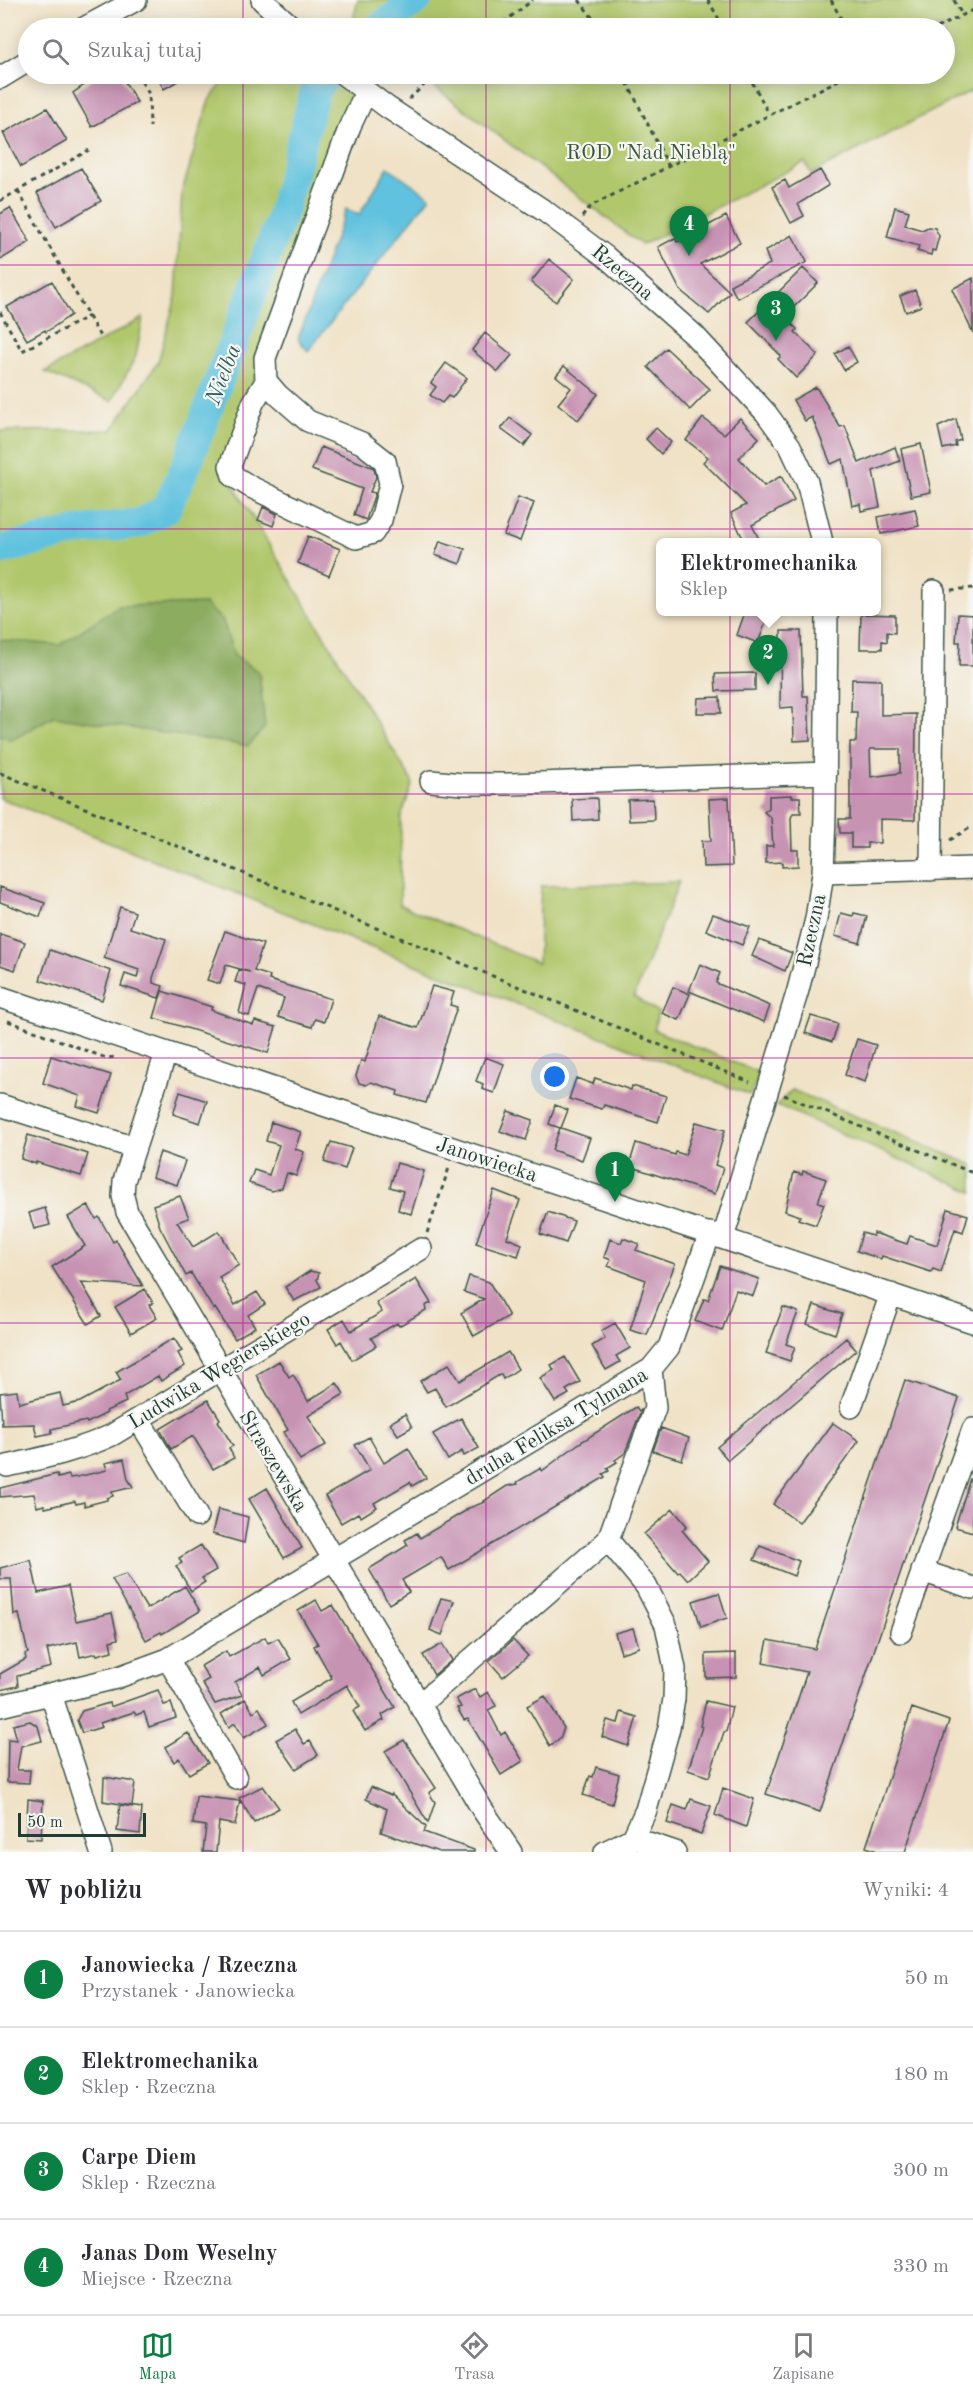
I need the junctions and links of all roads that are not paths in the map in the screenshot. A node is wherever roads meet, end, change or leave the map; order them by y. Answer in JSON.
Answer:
{"nodes":[{"id":1,"x":136,"y":0,"type":"edge"},
{"id":2,"x":262,"y":0,"type":"edge"},
{"id":3,"x":103,"y":18,"type":"edge"},
{"id":4,"x":282,"y":18,"type":"edge"},
{"id":5,"x":18,"y":67,"type":"edge"},
{"id":6,"x":0,"y":78,"type":"edge"},
{"id":7,"x":356,"y":84,"type":"edge"},
{"id":8,"x":366,"y":92,"type":"junction"},
{"id":9,"x":266,"y":381,"type":"junction"},
{"id":10,"x":821,"y":538,"type":"edge"},
{"id":11,"x":934,"y":591,"type":"dead end"},
{"id":12,"x":827,"y":616,"type":"edge"},
{"id":13,"x":826,"y":773,"type":"junction"},
{"id":14,"x":431,"y":781,"type":"dead end"},
{"id":15,"x":931,"y":861,"type":"junction"},
{"id":16,"x":973,"y":868,"type":"edge"},
{"id":17,"x":823,"y":873,"type":"junction"},
{"id":18,"x":0,"y":997,"type":"edge"},
{"id":19,"x":166,"y":1053,"type":"junction"},
{"id":20,"x":0,"y":1105,"type":"edge"},
{"id":21,"x":135,"y":1148,"type":"junction"},
{"id":22,"x":716,"y":1235,"type":"junction"},
{"id":23,"x":421,"y":1249,"type":"road end"},
{"id":24,"x":891,"y":1294,"type":"junction"},
{"id":25,"x":973,"y":1322,"type":"edge"},
{"id":26,"x":219,"y":1369,"type":"junction"},
{"id":27,"x":651,"y":1369,"type":"junction"},
{"id":28,"x":851,"y":1407,"type":"dead end"},
{"id":29,"x":139,"y":1420,"type":"junction"},
{"id":30,"x":973,"y":1429,"type":"edge"},
{"id":31,"x":7,"y":1466,"type":"dead end"},
{"id":32,"x":197,"y":1516,"type":"dead end"},
{"id":33,"x":608,"y":1540,"type":"junction"},
{"id":34,"x":334,"y":1561,"type":"junction"},
{"id":35,"x":922,"y":1571,"type":"junction"},
{"id":36,"x":973,"y":1588,"type":"edge"},
{"id":37,"x":901,"y":1632,"type":"dead end"},
{"id":38,"x":168,"y":1659,"type":"junction"},
{"id":39,"x":51,"y":1694,"type":"junction"},
{"id":40,"x":419,"y":1705,"type":"junction"},
{"id":41,"x":0,"y":1706,"type":"edge"},
{"id":42,"x":236,"y":1778,"type":"dead end"},
{"id":43,"x":633,"y":1838,"type":"junction"},
{"id":44,"x":102,"y":1852,"type":"edge"},
{"id":45,"x":510,"y":1852,"type":"edge"},
{"id":46,"x":605,"y":1852,"type":"edge"},
{"id":47,"x":675,"y":1852,"type":"edge"}],
"edges":[{"from":1,"to":3,"type":"street"},
{"from":2,"to":4,"type":"street"},
{"from":5,"to":6,"type":"street"},
{"from":7,"to":8,"type":"street","name":"Rzeczna"},
{"from":8,"to":9,"type":"street"},
{"from":8,"to":10,"type":"street","name":"Rzeczna"},
{"from":9,"to":9,"type":"street"},
{"from":11,"to":15,"type":"street"},
{"from":12,"to":13,"type":"street","name":"Rzeczna"},
{"from":13,"to":14,"type":"street"},
{"from":13,"to":17,"type":"street","name":"Rzeczna"},
{"from":15,"to":16,"type":"street"},
{"from":15,"to":17,"type":"street"},
{"from":17,"to":22,"type":"street","name":"Rzeczna"},
{"from":18,"to":19,"type":"street","name":"Janowiecka"},
{"from":19,"to":21,"type":"street","name":"Straszewska"},
{"from":19,"to":22,"type":"street","name":"Janowiecka"},
{"from":20,"to":21,"type":"street"},
{"from":21,"to":26,"type":"street","name":"Straszewska"},
{"from":22,"to":24,"type":"street","name":"Janowiecka"},
{"from":22,"to":27,"type":"street","name":"druha Feliksa Tylmana"},
{"from":23,"to":26,"type":"street","name":"Ludwika Węgierskiego"},
{"from":24,"to":25,"type":"street","name":"Janowiecka"},
{"from":24,"to":28,"type":"street"},
{"from":26,"to":29,"type":"street","name":"Ludwika Węgierskiego"},
{"from":26,"to":34,"type":"street","name":"Straszewska"},
{"from":27,"to":33,"type":"street"},
{"from":27,"to":34,"type":"street","name":"druha Feliksa Tylmana"},
{"from":29,"to":31,"type":"street","name":"Ludwika Węgierskiego"},
{"from":29,"to":32,"type":"street"},
{"from":30,"to":35,"type":"street"},
{"from":33,"to":40,"type":"street"},
{"from":33,"to":43,"type":"street"},
{"from":34,"to":38,"type":"street","name":"druha Feliksa Tylmana"},
{"from":34,"to":40,"type":"street","name":"Straszewska"},
{"from":35,"to":36,"type":"street"},
{"from":35,"to":37,"type":"street"},
{"from":38,"to":39,"type":"street","name":"druha Feliksa Tylmana"},
{"from":38,"to":42,"type":"street"},
{"from":39,"to":41,"type":"street","name":"druha Feliksa Tylmana"},
{"from":39,"to":44,"type":"street"},
{"from":40,"to":45,"type":"street","name":"Straszewska"},
{"from":43,"to":46,"type":"street"},
{"from":43,"to":47,"type":"street"}]}
